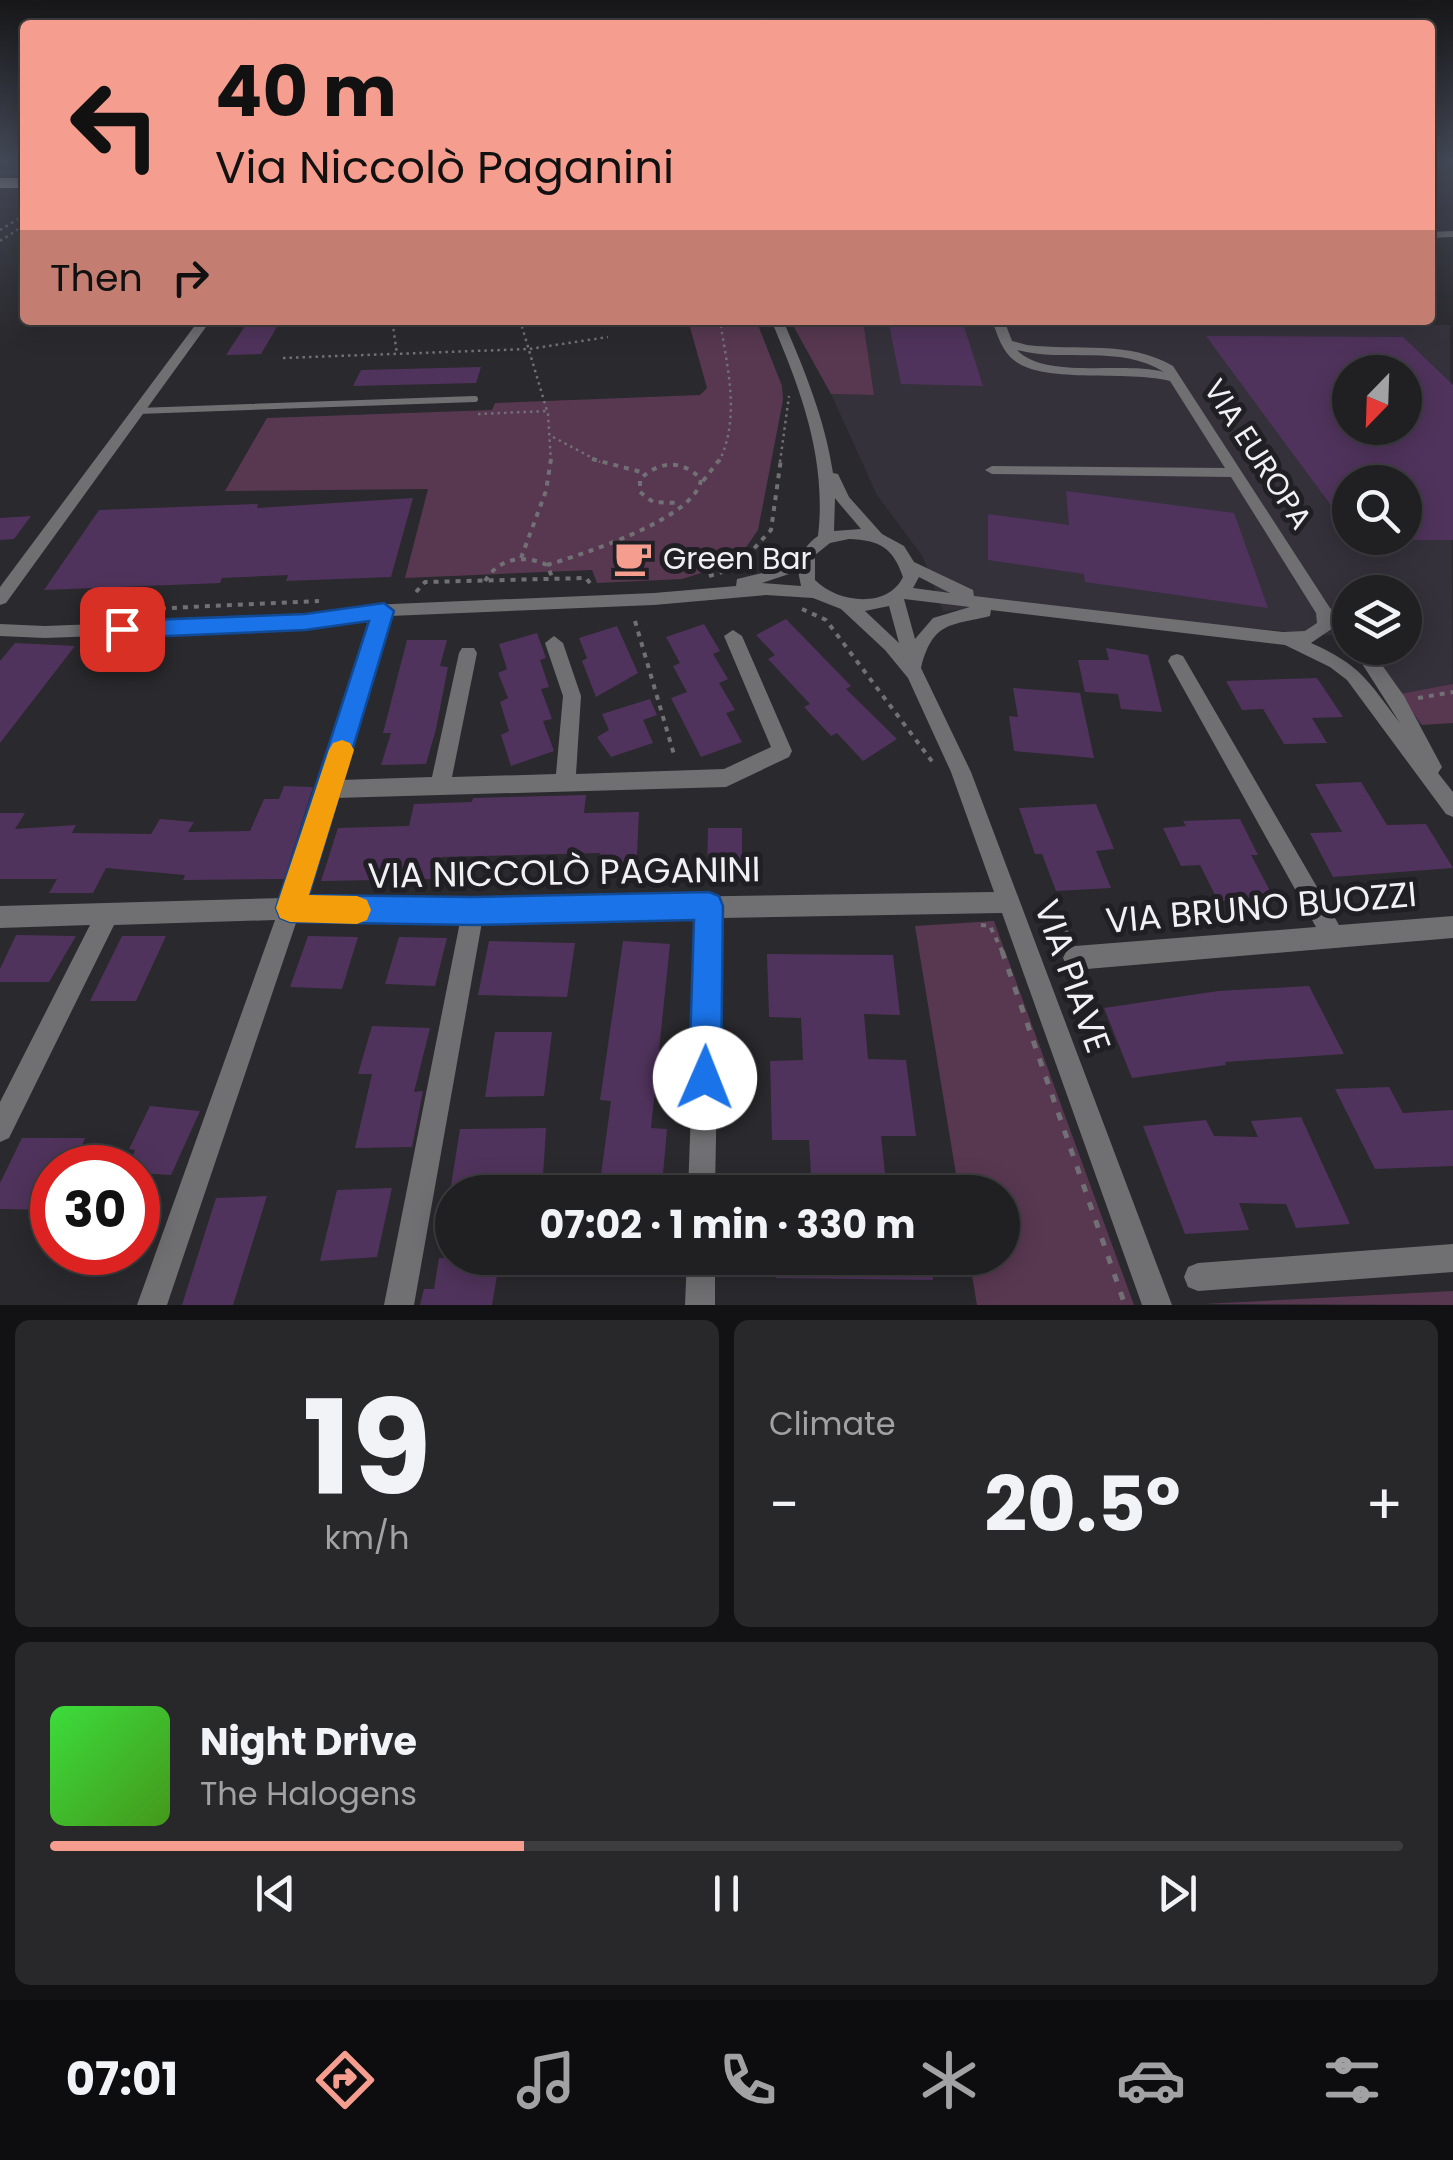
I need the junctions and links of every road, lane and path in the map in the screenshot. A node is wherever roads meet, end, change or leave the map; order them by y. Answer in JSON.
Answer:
{"nodes":[{"id":1,"x":201,"y":325,"type":"edge"},
{"id":2,"x":388,"y":325,"type":"edge"},
{"id":3,"x":522,"y":325,"type":"edge"},
{"id":4,"x":721,"y":325,"type":"edge"},
{"id":5,"x":779,"y":325,"type":"edge"},
{"id":6,"x":1000,"y":325,"type":"edge"},
{"id":7,"x":608,"y":337,"type":"dead end"},
{"id":8,"x":529,"y":350,"type":"junction"},
{"id":9,"x":397,"y":354,"type":"junction"},
{"id":10,"x":283,"y":358,"type":"dead end"},
{"id":11,"x":789,"y":395,"type":"dead end"},
{"id":12,"x":475,"y":399,"type":"dead end"},
{"id":13,"x":138,"y":412,"type":"junction"},
{"id":14,"x":553,"y":437,"type":"junction"},
{"id":15,"x":824,"y":459,"type":"junction"},
{"id":16,"x":992,"y":470,"type":"dead end"},
{"id":17,"x":645,"y":473,"type":"junction"},
{"id":18,"x":1237,"y":473,"type":"junction"},
{"id":19,"x":702,"y":482,"type":"junction"},
{"id":20,"x":680,"y":503,"type":"junction"},
{"id":21,"x":877,"y":538,"type":"junction"},
{"id":22,"x":825,"y":539,"type":"junction"},
{"id":23,"x":522,"y":558,"type":"junction"},
{"id":24,"x":805,"y":560,"type":"junction"},
{"id":25,"x":547,"y":565,"type":"junction"},
{"id":26,"x":908,"y":566,"type":"junction"},
{"id":27,"x":705,"y":578,"type":"dead end"},
{"id":28,"x":553,"y":579,"type":"junction"},
{"id":29,"x":485,"y":581,"type":"junction"},
{"id":30,"x":597,"y":592,"type":"dead end"},
{"id":31,"x":820,"y":593,"type":"junction"},
{"id":32,"x":898,"y":595,"type":"junction"},
{"id":33,"x":412,"y":597,"type":"dead end"},
{"id":34,"x":0,"y":599,"type":"edge"},
{"id":35,"x":654,"y":599,"type":"junction"},
{"id":36,"x":318,"y":601,"type":"dead end"},
{"id":37,"x":846,"y":605,"type":"junction"},
{"id":38,"x":1011,"y":607,"type":"junction"},
{"id":39,"x":384,"y":611,"type":"junction"},
{"id":40,"x":78,"y":612,"type":"dead end"},
{"id":41,"x":1324,"y":612,"type":"junction"},
{"id":42,"x":1332,"y":618,"type":"edge"},
{"id":43,"x":635,"y":621,"type":"dead end"},
{"id":44,"x":0,"y":630,"type":"edge"},
{"id":45,"x":732,"y":636,"type":"dead end"},
{"id":46,"x":1308,"y":638,"type":"junction"},
{"id":47,"x":1282,"y":639,"type":"junction"},
{"id":48,"x":554,"y":643,"type":"dead end"},
{"id":49,"x":468,"y":652,"type":"dead end"},
{"id":50,"x":1177,"y":661,"type":"dead end"},
{"id":51,"x":1372,"y":665,"type":"edge"},
{"id":52,"x":914,"y":667,"type":"junction"},
{"id":53,"x":1386,"y":684,"type":"junction"},
{"id":54,"x":675,"y":758,"type":"dead end"},
{"id":55,"x":564,"y":782,"type":"junction"},
{"id":56,"x":440,"y":786,"type":"junction"},
{"id":57,"x":330,"y":789,"type":"junction"},
{"id":58,"x":1453,"y":807,"type":"edge"},
{"id":59,"x":1008,"y":902,"type":"junction"},
{"id":60,"x":709,"y":906,"type":"junction"},
{"id":61,"x":290,"y":908,"type":"junction"},
{"id":62,"x":473,"y":911,"type":"junction"},
{"id":63,"x":108,"y":914,"type":"junction"},
{"id":64,"x":0,"y":916,"type":"edge"},
{"id":65,"x":1453,"y":927,"type":"edge"},
{"id":66,"x":1020,"y":934,"type":"junction"},
{"id":67,"x":1334,"y":936,"type":"junction"},
{"id":68,"x":1075,"y":958,"type":"joint"},
{"id":69,"x":0,"y":1129,"type":"edge"},
{"id":70,"x":702,"y":1175,"type":"edge"},
{"id":71,"x":1453,"y":1258,"type":"edge"},
{"id":72,"x":701,"y":1275,"type":"edge"},
{"id":73,"x":1198,"y":1277,"type":"dead end"},
{"id":74,"x":152,"y":1305,"type":"edge"},
{"id":75,"x":398,"y":1305,"type":"edge"},
{"id":76,"x":700,"y":1305,"type":"edge"},
{"id":77,"x":1157,"y":1305,"type":"edge"}],
"edges":[{"from":1,"to":13,"type":"street"},
{"from":2,"to":9,"type":"path"},
{"from":3,"to":8,"type":"path"},
{"from":4,"to":19,"type":"path"},
{"from":5,"to":15,"type":"street"},
{"from":6,"to":18,"type":"street","name":"VIA EUROPA"},
{"from":7,"to":8,"type":"path"},
{"from":8,"to":9,"type":"path"},
{"from":8,"to":14,"type":"path"},
{"from":9,"to":10,"type":"path"},
{"from":11,"to":27,"type":"path"},
{"from":12,"to":13,"type":"lane"},
{"from":13,"to":34,"type":"street"},
{"from":14,"to":17,"type":"path"},
{"from":14,"to":23,"type":"path"},
{"from":15,"to":21,"type":"street"},
{"from":15,"to":22,"type":"street"},
{"from":16,"to":18,"type":"street"},
{"from":17,"to":19,"type":"path"},
{"from":17,"to":20,"type":"path"},
{"from":18,"to":41,"type":"street","name":"VIA EUROPA"},
{"from":19,"to":20,"type":"path"},
{"from":20,"to":25,"type":"path"},
{"from":21,"to":22,"type":"street"},
{"from":21,"to":26,"type":"street"},
{"from":22,"to":24,"type":"street"},
{"from":23,"to":25,"type":"path"},
{"from":23,"to":29,"type":"path"},
{"from":24,"to":31,"type":"street"},
{"from":24,"to":35,"type":"street"},
{"from":25,"to":28,"type":"path"},
{"from":26,"to":32,"type":"street"},
{"from":26,"to":38,"type":"street"},
{"from":28,"to":29,"type":"path"},
{"from":28,"to":30,"type":"path"},
{"from":29,"to":33,"type":"path"},
{"from":31,"to":35,"type":"street"},
{"from":31,"to":37,"type":"street","name":"VIA PIAVE"},
{"from":32,"to":37,"type":"street"},
{"from":32,"to":38,"type":"street"},
{"from":32,"to":52,"type":"street"},
{"from":35,"to":39,"type":"street"},
{"from":36,"to":40,"type":"path"},
{"from":37,"to":52,"type":"street","name":"VIA PIAVE"},
{"from":38,"to":47,"type":"street"},
{"from":38,"to":52,"type":"street"},
{"from":39,"to":44,"type":"street"},
{"from":39,"to":57,"type":"street"},
{"from":41,"to":42,"type":"street","name":"VIA EUROPA"},
{"from":41,"to":46,"type":"street"},
{"from":43,"to":54,"type":"path"},
{"from":45,"to":55,"type":"street"},
{"from":46,"to":47,"type":"street"},
{"from":46,"to":53,"type":"street"},
{"from":47,"to":58,"type":"street"},
{"from":48,"to":55,"type":"street"},
{"from":49,"to":56,"type":"street"},
{"from":50,"to":67,"type":"street"},
{"from":51,"to":53,"type":"street"},
{"from":52,"to":59,"type":"street","name":"VIA PIAVE"},
{"from":53,"to":58,"type":"street"},
{"from":55,"to":56,"type":"street"},
{"from":56,"to":57,"type":"street"},
{"from":57,"to":61,"type":"street"},
{"from":59,"to":60,"type":"street","name":"VIA NICCOLÒ PAGANINI"},
{"from":59,"to":66,"type":"street","name":"VIA PIAVE"},
{"from":60,"to":62,"type":"street","name":"VIA NICCOLÒ PAGANINI"},
{"from":60,"to":70,"type":"street"},
{"from":61,"to":62,"type":"street","name":"VIA NICCOLÒ PAGANINI"},
{"from":61,"to":63,"type":"street","name":"VIA NICCOLÒ PAGANINI"},
{"from":61,"to":74,"type":"street"},
{"from":62,"to":75,"type":"street"},
{"from":63,"to":64,"type":"street","name":"VIA NICCOLÒ PAGANINI"},
{"from":63,"to":69,"type":"street"},
{"from":65,"to":67,"type":"street","name":"VIA BRUNO BUOZZI"},
{"from":66,"to":68,"type":"path"},
{"from":66,"to":77,"type":"street","name":"VIA PIAVE"},
{"from":67,"to":68,"type":"street","name":"VIA BRUNO BUOZZI"},
{"from":71,"to":73,"type":"street"},
{"from":72,"to":76,"type":"street"}]}
